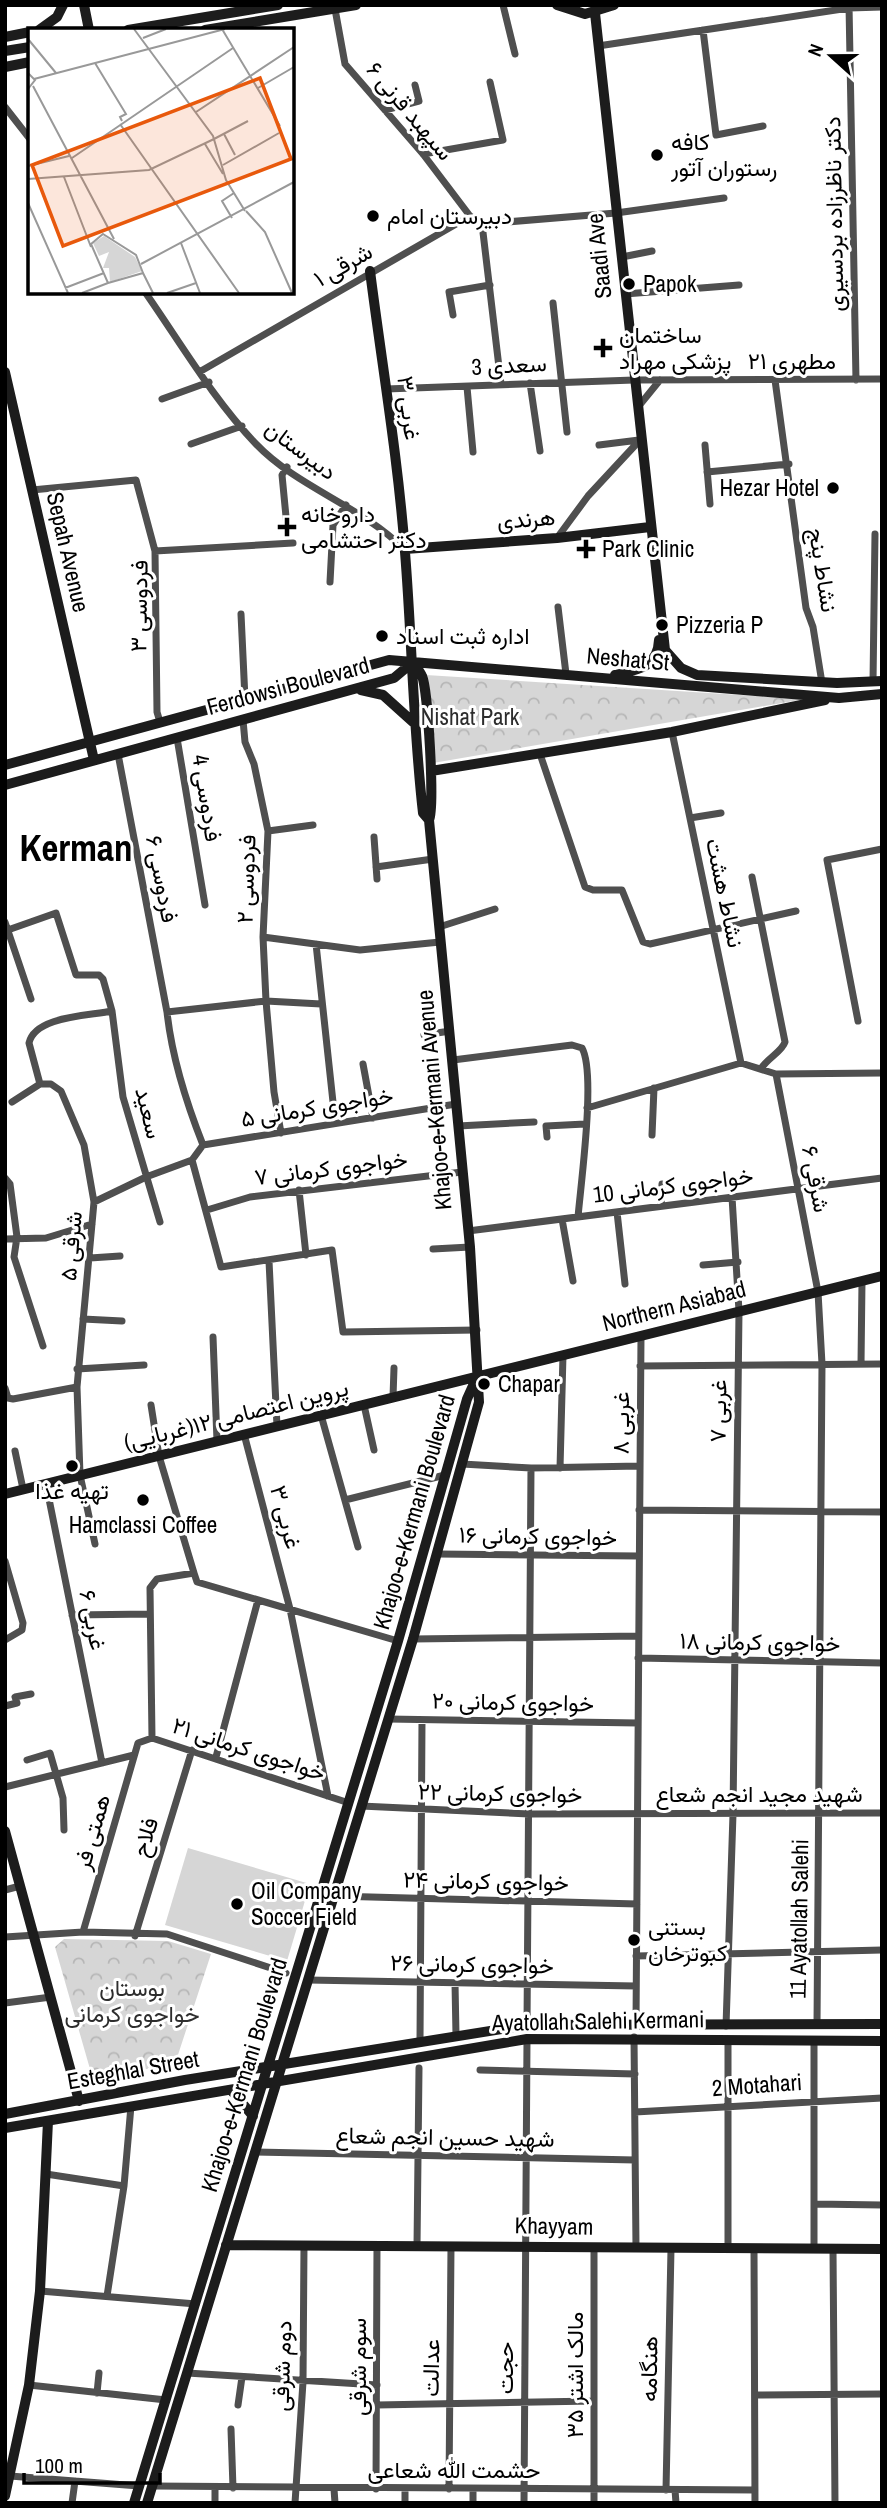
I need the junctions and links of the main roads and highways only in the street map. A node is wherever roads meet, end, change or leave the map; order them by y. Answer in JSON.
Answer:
{"nodes":[{"id":1,"x":63,"y":5,"type":"edge"},
{"id":2,"x":83,"y":5,"type":"edge"},
{"id":3,"x":278,"y":5,"type":"edge"},
{"id":4,"x":356,"y":5,"type":"edge"},
{"id":5,"x":557,"y":5,"type":"edge"},
{"id":6,"x":614,"y":5,"type":"edge"},
{"id":7,"x":236,"y":9,"type":"edge"},
{"id":8,"x":595,"y":13,"type":"junction"},
{"id":9,"x":251,"y":26,"type":"edge"},
{"id":10,"x":42,"y":28,"type":"edge"},
{"id":11,"x":89,"y":28,"type":"edge"},
{"id":12,"x":138,"y":28,"type":"edge"},
{"id":13,"x":228,"y":28,"type":"edge"},
{"id":14,"x":28,"y":32,"type":"edge"},
{"id":15,"x":5,"y":37,"type":"edge"},
{"id":16,"x":28,"y":47,"type":"edge"},
{"id":17,"x":5,"y":51,"type":"edge"},
{"id":18,"x":28,"y":66,"type":"edge"},
{"id":19,"x":5,"y":67,"type":"edge"},
{"id":20,"x":370,"y":271,"type":"road end"},
{"id":21,"x":5,"y":372,"type":"edge"},
{"id":22,"x":11,"y":419,"type":"edge"},
{"id":23,"x":650,"y":527,"type":"junction"},
{"id":24,"x":405,"y":549,"type":"junction"},
{"id":25,"x":660,"y":620,"type":"junction"},
{"id":26,"x":413,"y":662,"type":"junction"},
{"id":27,"x":606,"y":677,"type":"junction"},
{"id":28,"x":877,"y":681,"type":"edge"},
{"id":29,"x":355,"y":689,"type":"junction"},
{"id":30,"x":882,"y":694,"type":"edge"},
{"id":31,"x":838,"y":698,"type":"junction"},
{"id":32,"x":413,"y":722,"type":"junction"},
{"id":33,"x":90,"y":742,"type":"junction"},
{"id":34,"x":94,"y":760,"type":"junction"},
{"id":35,"x":5,"y":765,"type":"edge"},
{"id":36,"x":431,"y":771,"type":"junction"},
{"id":37,"x":5,"y":785,"type":"edge"},
{"id":38,"x":429,"y":820,"type":"junction"},
{"id":39,"x":882,"y":1276,"type":"edge"},
{"id":40,"x":477,"y":1377,"type":"junction"},
{"id":41,"x":5,"y":1494,"type":"edge"},
{"id":42,"x":5,"y":1831,"type":"edge"},
{"id":43,"x":882,"y":2024,"type":"edge"},
{"id":44,"x":878,"y":2040,"type":"edge"},
{"id":45,"x":384,"y":2048,"type":"junction"},
{"id":46,"x":386,"y":2062,"type":"junction"},
{"id":47,"x":281,"y":2066,"type":"junction"},
{"id":48,"x":268,"y":2068,"type":"junction"},
{"id":49,"x":185,"y":2080,"type":"junction"},
{"id":50,"x":276,"y":2083,"type":"junction"},
{"id":51,"x":263,"y":2085,"type":"junction"},
{"id":52,"x":231,"y":2090,"type":"junction"},
{"id":53,"x":187,"y":2097,"type":"junction"},
{"id":54,"x":79,"y":2101,"type":"junction"},
{"id":55,"x":5,"y":2114,"type":"edge"},
{"id":56,"x":253,"y":2116,"type":"junction"},
{"id":57,"x":48,"y":2121,"type":"junction"},
{"id":58,"x":5,"y":2128,"type":"edge"},
{"id":59,"x":226,"y":2245,"type":"junction"},
{"id":60,"x":882,"y":2249,"type":"edge"},
{"id":61,"x":5,"y":2496,"type":"edge"},
{"id":62,"x":134,"y":2503,"type":"edge"},
{"id":63,"x":147,"y":2503,"type":"edge"}],
"edges":[{"from":1,"to":10,"type":"main road"},
{"from":2,"to":11,"type":"main road"},
{"from":3,"to":7,"type":"main road"},
{"from":4,"to":9,"type":"main road"},
{"from":5,"to":8,"type":"main road"},
{"from":6,"to":8,"type":"main road"},
{"from":7,"to":12,"type":"main road"},
{"from":8,"to":23,"type":"main road","name":"Saadi Ave"},
{"from":9,"to":13,"type":"main road"},
{"from":14,"to":15,"type":"main road"},
{"from":16,"to":17,"type":"main road"},
{"from":18,"to":19,"type":"main road"},
{"from":20,"to":24,"type":"main road","name":"۳ غربی"},
{"from":21,"to":22,"type":"main road","name":"Sepah Avenue"},
{"from":22,"to":33,"type":"main road","name":"Sepah Avenue"},
{"from":23,"to":24,"type":"main road","name":"هرندی"},
{"from":23,"to":25,"type":"main road","name":"Saadi Ave"},
{"from":24,"to":26,"type":"main road","name":"۳ غربی"},
{"from":25,"to":27,"type":"main road"},
{"from":25,"to":28,"type":"main road","name":"Neshat St"},
{"from":26,"to":27,"type":"main road","name":"Neshat St"},
{"from":26,"to":29,"type":"main road","name":"Ferdowsi Boulevard"},
{"from":26,"to":32,"type":"main road","name":"Khajoo-e-Kermani Avenue"},
{"from":26,"to":33,"type":"main road","name":"Ferdowsi Boulevard"},
{"from":26,"to":36,"type":"main road","name":"Khajoo-e-Kermani Avenue"},
{"from":27,"to":31,"type":"main road","name":"Neshat St"},
{"from":29,"to":32,"type":"main road"},
{"from":29,"to":34,"type":"main road","name":"Ferdowsi Boulevard"},
{"from":30,"to":31,"type":"main road","name":"Neshat St"},
{"from":31,"to":36,"type":"main road","name":"Neshat St"},
{"from":32,"to":38,"type":"main road","name":"Khajoo-e-Kermani Avenue"},
{"from":33,"to":34,"type":"main road","name":"Sepah Avenue"},
{"from":33,"to":35,"type":"main road","name":"Ferdowsi Boulevard"},
{"from":34,"to":37,"type":"main road","name":"Ferdowsi Boulevard"},
{"from":36,"to":38,"type":"main road","name":"Khajoo-e-Kermani Avenue"},
{"from":38,"to":40,"type":"main road","name":"Khajoo-e-Kermani Avenue"},
{"from":39,"to":40,"type":"main road","name":"Northern Asiabad"},
{"from":40,"to":41,"type":"main road","name":"پروین اعتصامی ۱۲(غربایی)"},
{"from":40,"to":47,"type":"main road","name":"Khajoo-e-Kermani Boulevard"},
{"from":40,"to":48,"type":"main road","name":"Khajoo-e-Kermani Boulevard"},
{"from":42,"to":54,"type":"main road"},
{"from":43,"to":45,"type":"main road","name":"Ayatollah Salehi Kermani"},
{"from":44,"to":46,"type":"main road","name":"Ayatollah Salehi Kermani"},
{"from":45,"to":46,"type":"main road"},
{"from":45,"to":47,"type":"main road","name":"Ayatollah Salehi Kermani"},
{"from":46,"to":50,"type":"main road","name":"Ayatollah Salehi Kermani"},
{"from":47,"to":48,"type":"main road","name":"Esteghlal Street"},
{"from":47,"to":50,"type":"main road","name":"Khajoo-e-Kermani Boulevard"},
{"from":48,"to":49,"type":"main road","name":"Esteghlal Street"},
{"from":48,"to":51,"type":"main road","name":"Khajoo-e-Kermani Boulevard"},
{"from":49,"to":53,"type":"main road"},
{"from":49,"to":54,"type":"main road","name":"Esteghlal Street"},
{"from":50,"to":51,"type":"main road","name":"Ayatollah Salehi Kermani"},
{"from":50,"to":59,"type":"main road","name":"Khajoo-e-Kermani Boulevard"},
{"from":51,"to":52,"type":"main road","name":"Esteghlal Street"},
{"from":51,"to":56,"type":"main road","name":"Khajoo-e-Kermani Boulevard"},
{"from":52,"to":53,"type":"main road","name":"Esteghlal Street"},
{"from":52,"to":56,"type":"main road"},
{"from":53,"to":57,"type":"main road","name":"Esteghlal Street"},
{"from":54,"to":55,"type":"main road","name":"Esteghlal Street"},
{"from":56,"to":62,"type":"main road","name":"Khajoo-e-Kermani Boulevard"},
{"from":57,"to":58,"type":"main road","name":"Esteghlal Street"},
{"from":57,"to":61,"type":"main road"},
{"from":59,"to":60,"type":"main road","name":"Khayyam"},
{"from":59,"to":63,"type":"main road","name":"Khajoo-e-Kermani Boulevard"}]}
